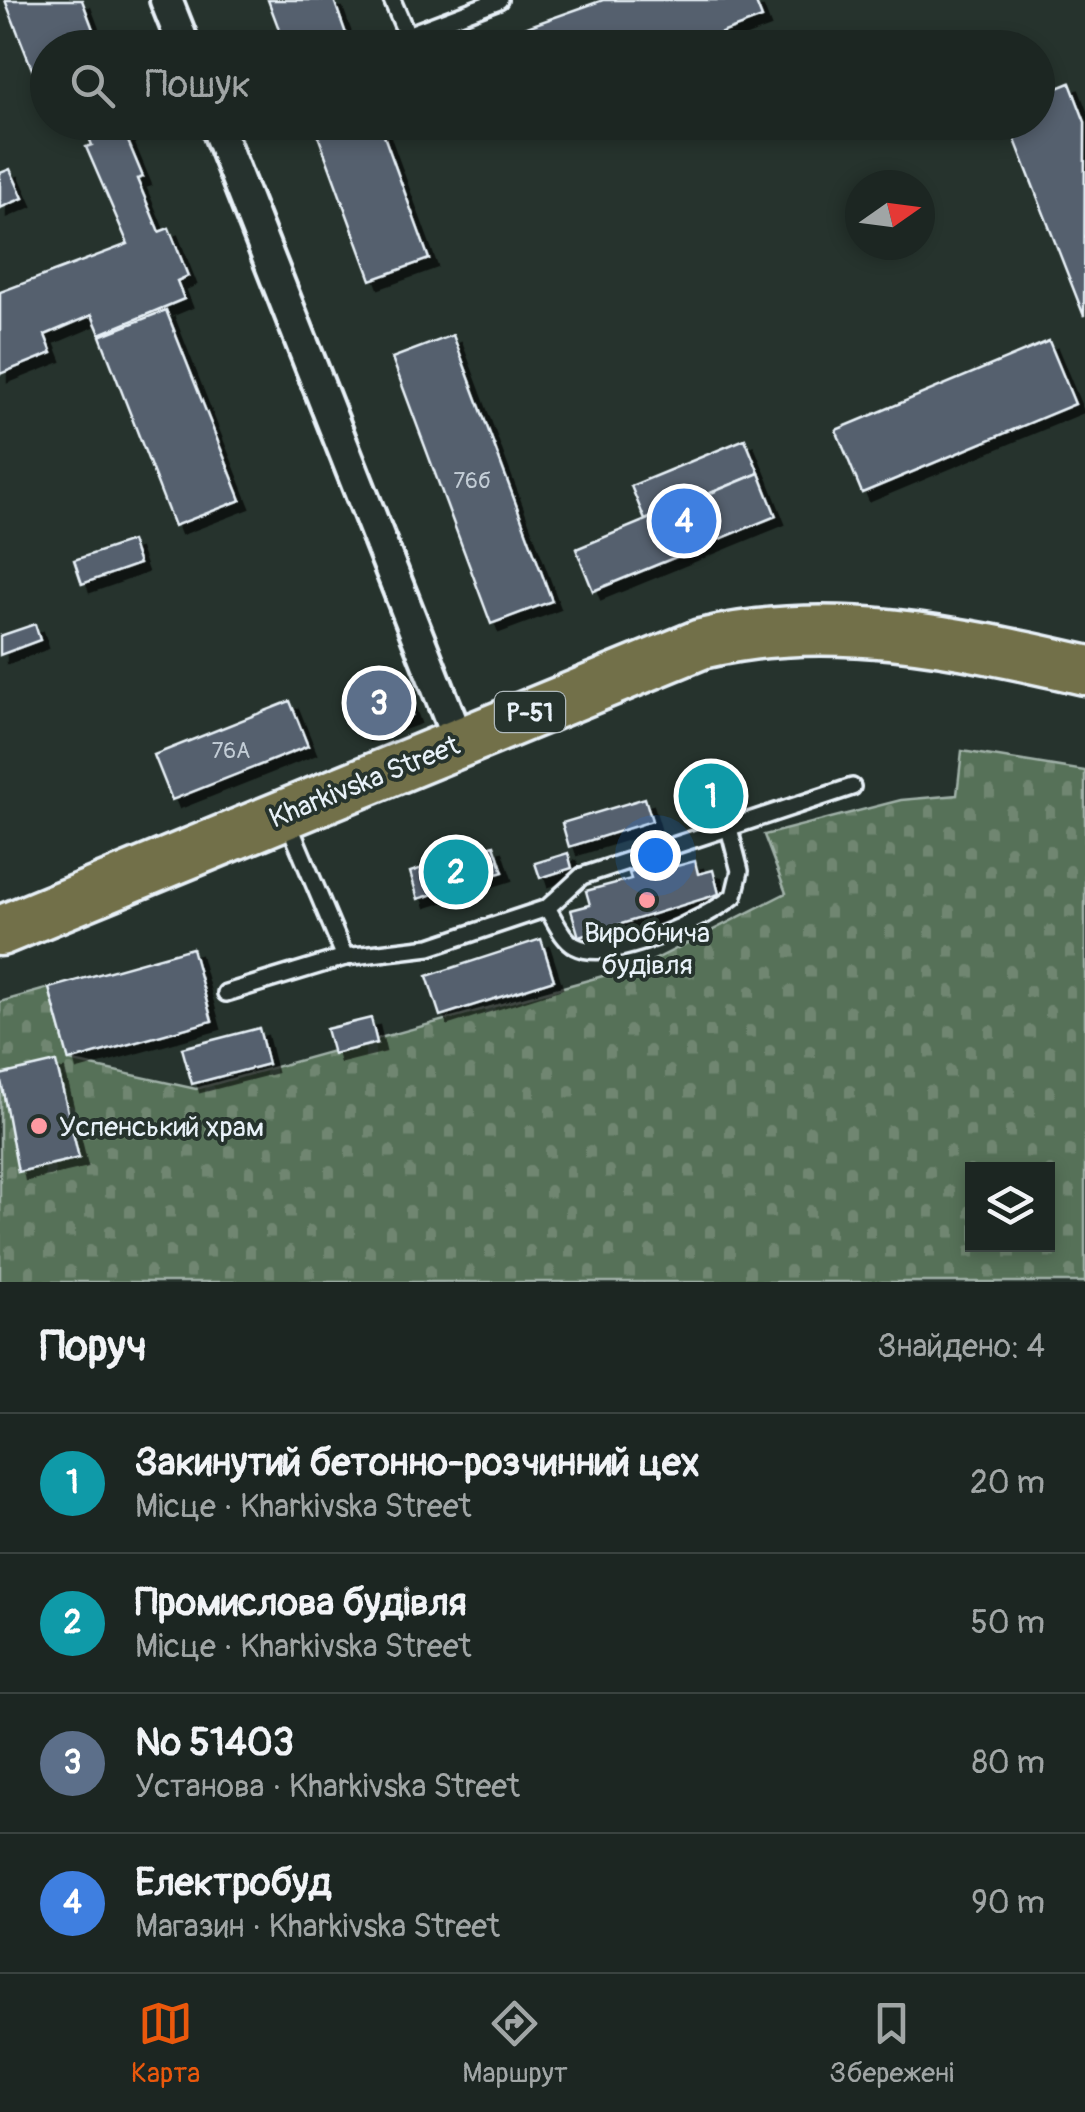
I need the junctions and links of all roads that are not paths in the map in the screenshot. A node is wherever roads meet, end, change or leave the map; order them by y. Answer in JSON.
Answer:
{"nodes":[{"id":1,"x":166,"y":0,"type":"edge"},
{"id":2,"x":392,"y":0,"type":"edge"},
{"id":3,"x":499,"y":0,"type":"edge"},
{"id":4,"x":178,"y":30,"type":"edge"},
{"id":5,"x":404,"y":30,"type":"edge"},
{"id":6,"x":422,"y":30,"type":"edge"},
{"id":7,"x":222,"y":140,"type":"edge"},
{"id":8,"x":1085,"y":670,"type":"edge"},
{"id":9,"x":459,"y":742,"type":"junction"},
{"id":10,"x":852,"y":787,"type":"dead end"},
{"id":11,"x":285,"y":814,"type":"junction"},
{"id":12,"x":729,"y":828,"type":"junction"},
{"id":13,"x":547,"y":908,"type":"junction"},
{"id":14,"x":0,"y":931,"type":"edge"},
{"id":15,"x":345,"y":957,"type":"junction"},
{"id":16,"x":226,"y":993,"type":"dead end"}],
"edges":[{"from":1,"to":4,"type":"street"},
{"from":2,"to":5,"type":"lane"},
{"from":3,"to":6,"type":"lane"},
{"from":7,"to":9,"type":"street"},
{"from":8,"to":9,"type":"main road","name":"Kharkivska Street","number":"Р-51"},
{"from":9,"to":11,"type":"main road","name":"Kharkivska Street","number":"Р-51"},
{"from":10,"to":12,"type":"lane"},
{"from":11,"to":14,"type":"main road","name":"Kharkivska Street","number":"Р-51"},
{"from":11,"to":15,"type":"lane"},
{"from":12,"to":13,"type":"lane"},
{"from":12,"to":13,"type":"lane"},
{"from":13,"to":15,"type":"lane"},
{"from":15,"to":16,"type":"lane"}]}
